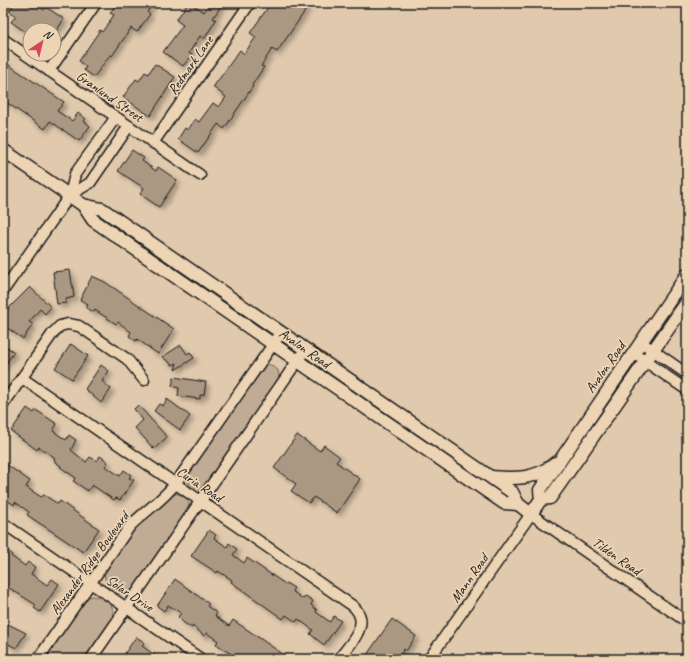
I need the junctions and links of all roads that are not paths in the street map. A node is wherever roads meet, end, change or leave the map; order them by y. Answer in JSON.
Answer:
{"nodes":[{"id":1,"x":96,"y":3,"type":"edge"},
{"id":2,"x":250,"y":3,"type":"edge"},
{"id":3,"x":3,"y":39,"type":"edge"},
{"id":4,"x":49,"y":71,"type":"junction"},
{"id":5,"x":116,"y":117,"type":"junction"},
{"id":6,"x":129,"y":126,"type":"junction"},
{"id":7,"x":97,"y":143,"type":"junction"},
{"id":8,"x":153,"y":143,"type":"junction"},
{"id":9,"x":3,"y":150,"type":"edge"},
{"id":10,"x":111,"y":152,"type":"junction"},
{"id":11,"x":200,"y":175,"type":"dead end"},
{"id":12,"x":70,"y":195,"type":"junction"},
{"id":13,"x":83,"y":205,"type":"junction"},
{"id":14,"x":687,"y":275,"type":"edge"},
{"id":15,"x":3,"y":291,"type":"edge"},
{"id":16,"x":687,"y":302,"type":"edge"},
{"id":17,"x":280,"y":333,"type":"junction"},
{"id":18,"x":641,"y":342,"type":"junction"},
{"id":19,"x":273,"y":344,"type":"junction"},
{"id":20,"x":305,"y":350,"type":"junction"},
{"id":21,"x":654,"y":350,"type":"junction"},
{"id":22,"x":633,"y":353,"type":"junction"},
{"id":23,"x":297,"y":361,"type":"junction"},
{"id":24,"x":646,"y":362,"type":"junction"},
{"id":25,"x":687,"y":374,"type":"edge"},
{"id":26,"x":22,"y":378,"type":"junction"},
{"id":27,"x":144,"y":380,"type":"dead end"},
{"id":28,"x":687,"y":390,"type":"edge"},
{"id":29,"x":3,"y":405,"type":"edge"},
{"id":30,"x":563,"y":456,"type":"junction"},
{"id":31,"x":490,"y":477,"type":"junction"},
{"id":32,"x":175,"y":484,"type":"junction"},
{"id":33,"x":541,"y":499,"type":"junction"},
{"id":34,"x":200,"y":501,"type":"junction"},
{"id":35,"x":518,"y":504,"type":"junction"},
{"id":36,"x":531,"y":514,"type":"junction"},
{"id":37,"x":3,"y":523,"type":"edge"},
{"id":38,"x":90,"y":583,"type":"junction"},
{"id":39,"x":126,"y":607,"type":"junction"},
{"id":40,"x":687,"y":622,"type":"edge"},
{"id":41,"x":38,"y":659,"type":"edge"},
{"id":42,"x":91,"y":659,"type":"edge"},
{"id":43,"x":201,"y":659,"type":"edge"},
{"id":44,"x":339,"y":659,"type":"edge"},
{"id":45,"x":429,"y":659,"type":"edge"}],
"edges":[{"from":1,"to":4,"type":"street"},
{"from":2,"to":8,"type":"street","name":"Redmark Lane"},
{"from":3,"to":4,"type":"street","name":"Granlund Street"},
{"from":4,"to":5,"type":"street","name":"Granlund Street"},
{"from":5,"to":6,"type":"street","name":"Granlund Street"},
{"from":5,"to":7,"type":"street"},
{"from":6,"to":8,"type":"street","name":"Granlund Street"},
{"from":6,"to":10,"type":"street"},
{"from":7,"to":10,"type":"street"},
{"from":7,"to":12,"type":"street"},
{"from":8,"to":11,"type":"street","name":"Granlund Street"},
{"from":9,"to":12,"type":"main road","name":"Avalon Road"},
{"from":10,"to":12,"type":"street"},
{"from":12,"to":13,"type":"main road","name":"Avalon Road"},
{"from":12,"to":15,"type":"street"},
{"from":13,"to":17,"type":"main road","name":"Avalon Road"},
{"from":13,"to":19,"type":"main road","name":"Avalon Road"},
{"from":14,"to":18,"type":"main road","name":"Avalon Road"},
{"from":16,"to":21,"type":"main road","name":"Avalon Road"},
{"from":17,"to":19,"type":"street","name":"Alexander Ridge Boulevard"},
{"from":17,"to":20,"type":"main road","name":"Avalon Road"},
{"from":18,"to":21,"type":"street"},
{"from":18,"to":22,"type":"main road","name":"Avalon Road"},
{"from":19,"to":23,"type":"main road","name":"Avalon Road"},
{"from":19,"to":32,"type":"street","name":"Alexander Ridge Boulevard"},
{"from":20,"to":23,"type":"street"},
{"from":20,"to":31,"type":"main road","name":"Avalon Road"},
{"from":21,"to":24,"type":"main road","name":"Avalon Road"},
{"from":21,"to":25,"type":"street"},
{"from":22,"to":24,"type":"street"},
{"from":22,"to":30,"type":"main road","name":"Avalon Road"},
{"from":23,"to":34,"type":"street"},
{"from":23,"to":35,"type":"main road","name":"Avalon Road"},
{"from":24,"to":28,"type":"street"},
{"from":24,"to":33,"type":"main road","name":"Avalon Road"},
{"from":26,"to":27,"type":"street"},
{"from":26,"to":29,"type":"street"},
{"from":26,"to":32,"type":"street","name":"Curia Road"},
{"from":30,"to":31,"type":"main road"},
{"from":30,"to":33,"type":"main road","name":"Avalon Road"},
{"from":31,"to":35,"type":"main road","name":"Avalon Road"},
{"from":32,"to":34,"type":"street","name":"Curia Road"},
{"from":32,"to":38,"type":"street","name":"Alexander Ridge Boulevard"},
{"from":33,"to":36,"type":"main road","name":"Avalon Road"},
{"from":34,"to":39,"type":"street"},
{"from":34,"to":44,"type":"street","name":"Curia Road"},
{"from":35,"to":36,"type":"main road","name":"Avalon Road"},
{"from":36,"to":40,"type":"street","name":"Tilden Road"},
{"from":36,"to":45,"type":"street","name":"Mann Road"},
{"from":37,"to":38,"type":"street","name":"Solar Drive"},
{"from":38,"to":39,"type":"street","name":"Solar Drive"},
{"from":38,"to":41,"type":"street","name":"Alexander Ridge Boulevard"},
{"from":39,"to":42,"type":"street"},
{"from":39,"to":43,"type":"street","name":"Solar Drive"}]}
